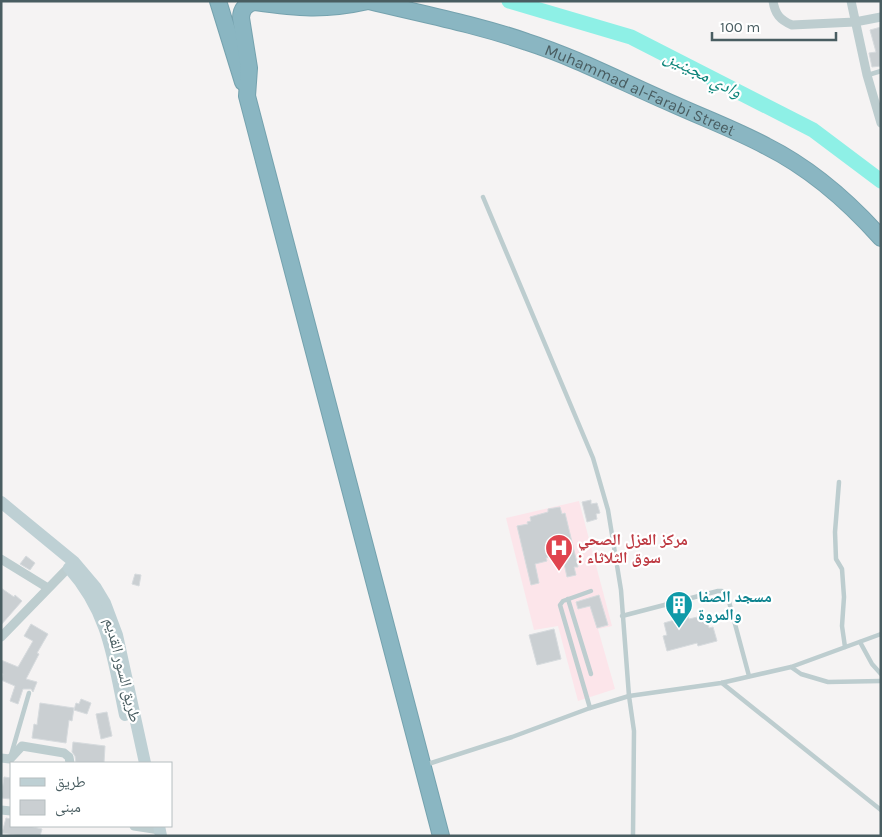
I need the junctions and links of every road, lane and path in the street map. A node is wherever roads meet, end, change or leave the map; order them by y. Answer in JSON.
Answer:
{"nodes":[{"id":1,"x":218,"y":1,"type":"edge"},
{"id":2,"x":368,"y":1,"type":"edge"},
{"id":3,"x":773,"y":1,"type":"edge"},
{"id":4,"x":850,"y":1,"type":"edge"},
{"id":5,"x":881,"y":17,"type":"edge"},
{"id":6,"x":855,"y":22,"type":"junction"},
{"id":7,"x":881,"y":71,"type":"edge"},
{"id":8,"x":867,"y":75,"type":"junction"},
{"id":9,"x":247,"y":96,"type":"junction"},
{"id":10,"x":881,"y":123,"type":"edge"},
{"id":11,"x":483,"y":197,"type":"dead end"},
{"id":12,"x":881,"y":238,"type":"edge"},
{"id":13,"x":839,"y":482,"type":"dead end"},
{"id":14,"x":1,"y":502,"type":"edge"},
{"id":15,"x":1,"y":512,"type":"edge"},
{"id":16,"x":1,"y":559,"type":"edge"},
{"id":17,"x":72,"y":565,"type":"junction"},
{"id":18,"x":48,"y":588,"type":"junction"},
{"id":19,"x":591,"y":591,"type":"dead end"},
{"id":20,"x":568,"y":599,"type":"junction"},
{"id":21,"x":622,"y":616,"type":"junction"},
{"id":22,"x":881,"y":634,"type":"edge"},
{"id":23,"x":1,"y":637,"type":"edge"},
{"id":24,"x":860,"y":642,"type":"junction"},
{"id":25,"x":845,"y":648,"type":"junction"},
{"id":26,"x":791,"y":667,"type":"junction"},
{"id":27,"x":591,"y":674,"type":"dead end"},
{"id":28,"x":881,"y":674,"type":"edge"},
{"id":29,"x":749,"y":676,"type":"junction"},
{"id":30,"x":881,"y":680,"type":"edge"},
{"id":31,"x":721,"y":682,"type":"junction"},
{"id":32,"x":29,"y":693,"type":"dead end"},
{"id":33,"x":629,"y":696,"type":"junction"},
{"id":34,"x":590,"y":708,"type":"junction"},
{"id":35,"x":6,"y":758,"type":"edge"},
{"id":36,"x":70,"y":762,"type":"edge"},
{"id":37,"x":137,"y":762,"type":"edge"},
{"id":38,"x":145,"y":762,"type":"edge"},
{"id":39,"x":423,"y":765,"type":"junction"},
{"id":40,"x":881,"y":810,"type":"edge"},
{"id":41,"x":140,"y":827,"type":"edge"},
{"id":42,"x":156,"y":830,"type":"edge"},
{"id":43,"x":441,"y":836,"type":"edge"},
{"id":44,"x":633,"y":836,"type":"edge"}],
"edges":[{"from":1,"to":9,"type":"highway"},
{"from":2,"to":9,"type":"highway"},
{"from":2,"to":12,"type":"highway","name":"Muhammad al-Farabi Street"},
{"from":3,"to":6,"type":"street"},
{"from":4,"to":6,"type":"street"},
{"from":5,"to":6,"type":"street"},
{"from":6,"to":8,"type":"street"},
{"from":7,"to":8,"type":"lane"},
{"from":8,"to":10,"type":"street"},
{"from":9,"to":39,"type":"highway"},
{"from":11,"to":21,"type":"lane"},
{"from":13,"to":25,"type":"lane"},
{"from":14,"to":17,"type":"main road","name":"طريق السور القديم"},
{"from":15,"to":17,"type":"main road","name":"طريق السور القديم"},
{"from":16,"to":18,"type":"street"},
{"from":17,"to":18,"type":"street"},
{"from":17,"to":37,"type":"main road","name":"طريق السور القديم"},
{"from":17,"to":38,"type":"main road","name":"طريق السور القديم"},
{"from":18,"to":23,"type":"street"},
{"from":19,"to":20,"type":"lane"},
{"from":20,"to":27,"type":"lane"},
{"from":20,"to":34,"type":"lane"},
{"from":21,"to":29,"type":"lane"},
{"from":21,"to":33,"type":"lane"},
{"from":22,"to":24,"type":"lane"},
{"from":24,"to":25,"type":"lane"},
{"from":24,"to":28,"type":"lane"},
{"from":25,"to":26,"type":"lane"},
{"from":26,"to":29,"type":"lane"},
{"from":26,"to":30,"type":"lane"},
{"from":29,"to":31,"type":"lane"},
{"from":31,"to":33,"type":"lane"},
{"from":31,"to":40,"type":"lane"},
{"from":32,"to":35,"type":"lane"},
{"from":33,"to":34,"type":"lane"},
{"from":33,"to":44,"type":"lane"},
{"from":34,"to":39,"type":"lane"},
{"from":35,"to":36,"type":"street"},
{"from":39,"to":43,"type":"highway"},
{"from":41,"to":42,"type":"street"}]}
